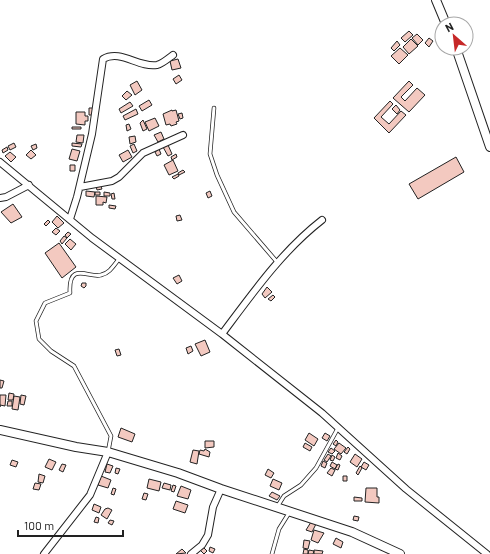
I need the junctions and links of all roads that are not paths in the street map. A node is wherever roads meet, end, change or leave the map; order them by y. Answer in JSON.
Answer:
{"nodes":[{"id":1,"x":436,"y":0,"type":"edge"},
{"id":2,"x":443,"y":16,"type":"edge"},
{"id":3,"x":173,"y":55,"type":"dead end"},
{"id":4,"x":459,"y":56,"type":"edge"},
{"id":5,"x":214,"y":108,"type":"dead end"},
{"id":6,"x":183,"y":135,"type":"dead end"},
{"id":7,"x":490,"y":147,"type":"edge"},
{"id":8,"x":0,"y":162,"type":"edge"},
{"id":9,"x":29,"y":185,"type":"junction"},
{"id":10,"x":80,"y":187,"type":"junction"},
{"id":11,"x":0,"y":198,"type":"edge"},
{"id":12,"x":70,"y":219,"type":"junction"},
{"id":13,"x":322,"y":220,"type":"dead end"},
{"id":14,"x":119,"y":259,"type":"junction"},
{"id":15,"x":277,"y":262,"type":"junction"},
{"id":16,"x":222,"y":334,"type":"junction"},
{"id":17,"x":338,"y":428,"type":"junction"},
{"id":18,"x":0,"y":430,"type":"edge"},
{"id":19,"x":108,"y":452,"type":"junction"},
{"id":20,"x":221,"y":489,"type":"junction"},
{"id":21,"x":277,"y":507,"type":"junction"},
{"id":22,"x":290,"y":511,"type":"junction"},
{"id":23,"x":44,"y":554,"type":"edge"},
{"id":24,"x":191,"y":554,"type":"edge"},
{"id":25,"x":272,"y":554,"type":"edge"},
{"id":26,"x":400,"y":554,"type":"edge"},
{"id":27,"x":487,"y":554,"type":"edge"}],
"edges":[{"from":1,"to":2,"type":"street"},
{"from":3,"to":10,"type":"street"},
{"from":4,"to":7,"type":"street"},
{"from":5,"to":15,"type":"lane"},
{"from":6,"to":10,"type":"street"},
{"from":8,"to":9,"type":"street"},
{"from":9,"to":11,"type":"street"},
{"from":9,"to":12,"type":"street"},
{"from":10,"to":12,"type":"street"},
{"from":12,"to":14,"type":"street"},
{"from":13,"to":15,"type":"street"},
{"from":14,"to":16,"type":"street"},
{"from":14,"to":19,"type":"lane"},
{"from":15,"to":16,"type":"street"},
{"from":16,"to":17,"type":"street"},
{"from":17,"to":21,"type":"lane"},
{"from":17,"to":27,"type":"street"},
{"from":18,"to":19,"type":"street"},
{"from":19,"to":20,"type":"street"},
{"from":19,"to":23,"type":"street"},
{"from":20,"to":21,"type":"street"},
{"from":20,"to":24,"type":"street"},
{"from":21,"to":22,"type":"street"},
{"from":22,"to":25,"type":"lane"},
{"from":22,"to":26,"type":"street"}]}
